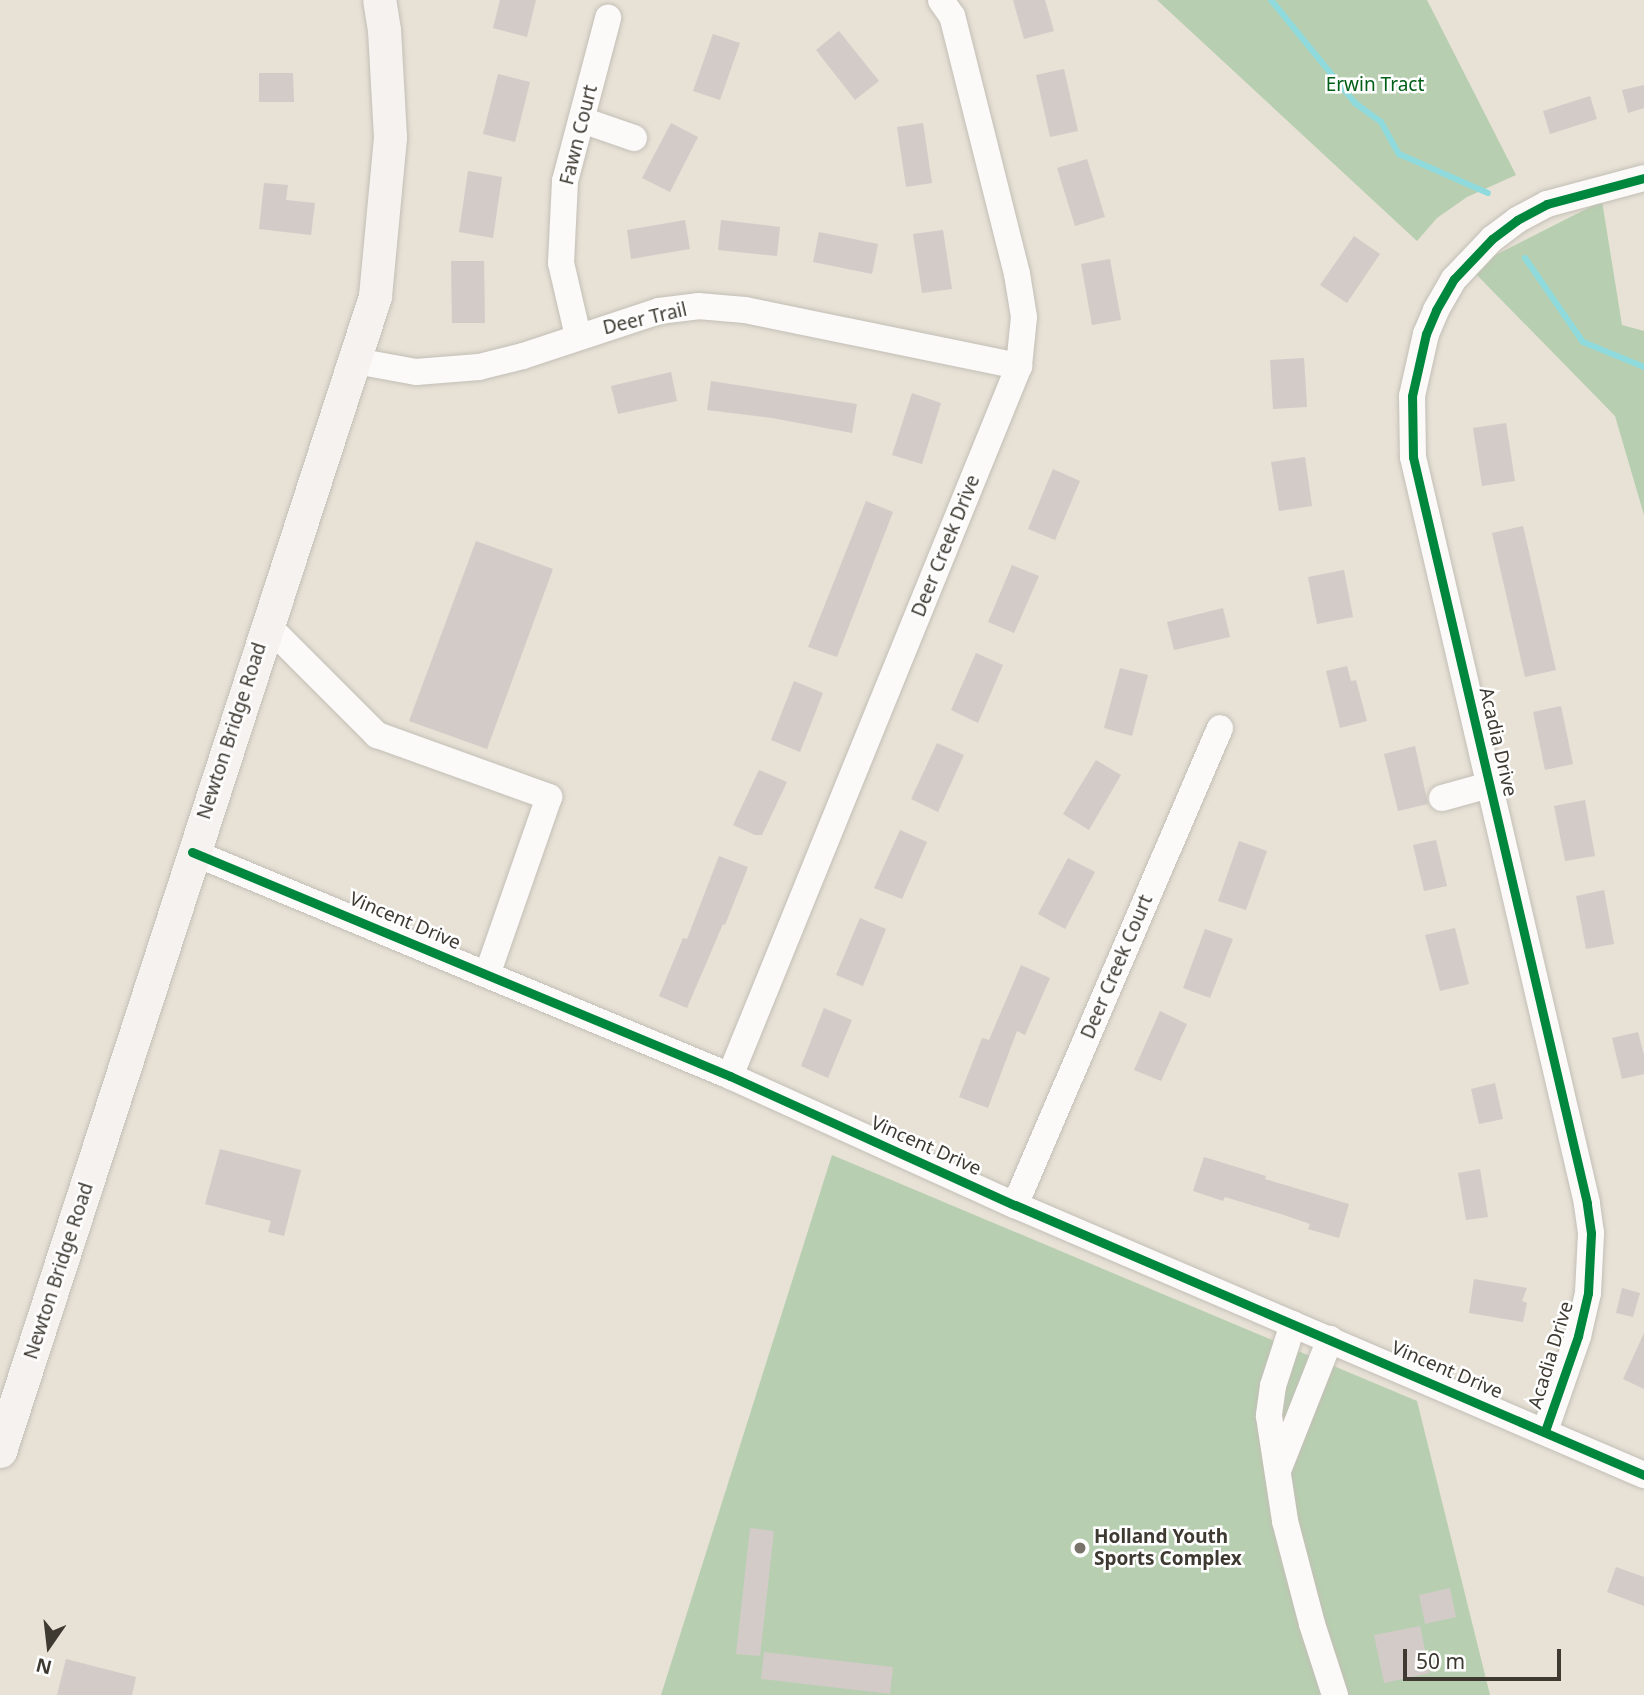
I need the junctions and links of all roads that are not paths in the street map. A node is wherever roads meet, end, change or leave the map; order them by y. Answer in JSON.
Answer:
{"nodes":[{"id":1,"x":379,"y":0,"type":"edge"},
{"id":2,"x":941,"y":0,"type":"edge"},
{"id":3,"x":608,"y":18,"type":"dead end"},
{"id":4,"x":582,"y":120,"type":"junction"},
{"id":5,"x":634,"y":138,"type":"dead end"},
{"id":6,"x":1644,"y":178,"type":"edge"},
{"id":7,"x":578,"y":336,"type":"junction"},
{"id":8,"x":356,"y":361,"type":"junction"},
{"id":9,"x":1019,"y":366,"type":"junction"},
{"id":10,"x":267,"y":625,"type":"junction"},
{"id":11,"x":1220,"y":728,"type":"dead end"},
{"id":12,"x":1489,"y":785,"type":"junction"},
{"id":13,"x":1442,"y":798,"type":"dead end"},
{"id":14,"x":192,"y":852,"type":"junction"},
{"id":15,"x":487,"y":975,"type":"junction"},
{"id":16,"x":730,"y":1076,"type":"junction"},
{"id":17,"x":1015,"y":1205,"type":"junction"},
{"id":18,"x":1293,"y":1324,"type":"junction"},
{"id":19,"x":1330,"y":1339,"type":"junction"},
{"id":20,"x":1545,"y":1431,"type":"junction"},
{"id":21,"x":0,"y":1451,"type":"edge"},
{"id":22,"x":1644,"y":1475,"type":"edge"},
{"id":23,"x":1277,"y":1480,"type":"junction"},
{"id":24,"x":1335,"y":1695,"type":"edge"}],
"edges":[{"from":1,"to":8,"type":"main road","name":"Newton Bridge Road"},
{"from":2,"to":9,"type":"street","name":"Deer Creek Drive"},
{"from":3,"to":4,"type":"street","name":"Fawn Court"},
{"from":4,"to":5,"type":"street"},
{"from":4,"to":7,"type":"street","name":"Fawn Court"},
{"from":6,"to":12,"type":"street","name":"Acadia Drive"},
{"from":7,"to":8,"type":"street","name":"Deer Trail"},
{"from":7,"to":9,"type":"street","name":"Deer Trail"},
{"from":8,"to":10,"type":"main road","name":"Newton Bridge Road"},
{"from":9,"to":16,"type":"street","name":"Deer Creek Drive"},
{"from":10,"to":14,"type":"main road","name":"Newton Bridge Road"},
{"from":10,"to":15,"type":"street"},
{"from":11,"to":17,"type":"street","name":"Deer Creek Court"},
{"from":12,"to":13,"type":"street"},
{"from":12,"to":20,"type":"street","name":"Acadia Drive"},
{"from":14,"to":15,"type":"street","name":"Vincent Drive"},
{"from":14,"to":21,"type":"main road","name":"Newton Bridge Road"},
{"from":15,"to":16,"type":"street","name":"Vincent Drive"},
{"from":16,"to":17,"type":"street","name":"Vincent Drive"},
{"from":17,"to":18,"type":"street","name":"Vincent Drive"},
{"from":18,"to":19,"type":"street","name":"Vincent Drive"},
{"from":18,"to":23,"type":"street"},
{"from":19,"to":20,"type":"street","name":"Vincent Drive"},
{"from":19,"to":23,"type":"street"},
{"from":20,"to":22,"type":"street","name":"Vincent Drive"},
{"from":23,"to":24,"type":"street"}]}
